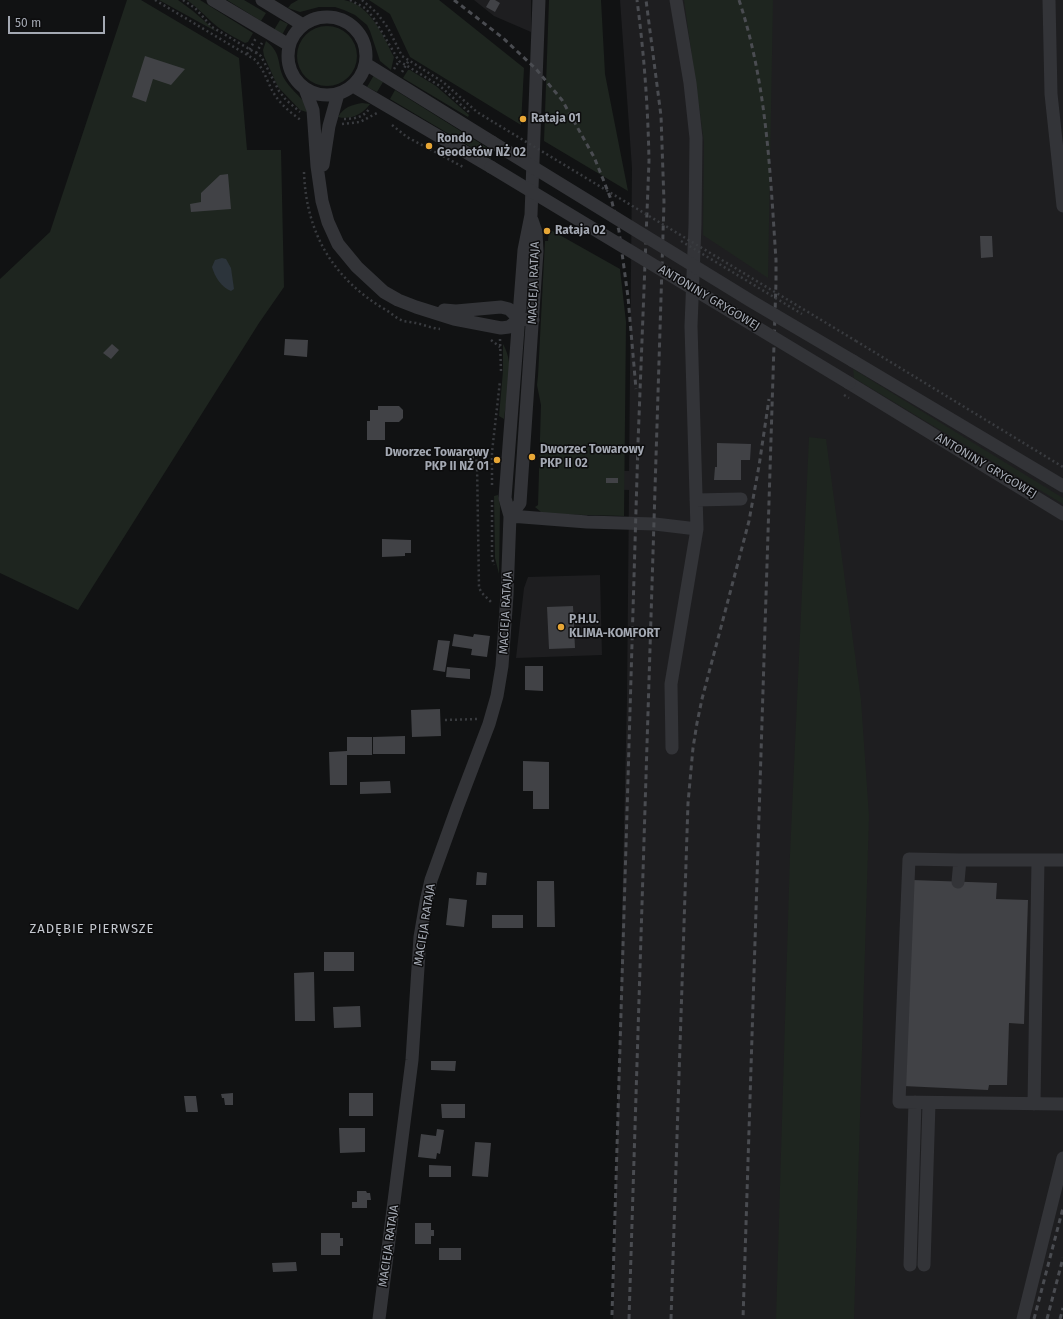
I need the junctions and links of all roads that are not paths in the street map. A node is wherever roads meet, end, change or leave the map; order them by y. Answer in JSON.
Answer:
{"nodes":[{"id":1,"x":213,"y":0,"type":"edge"},
{"id":2,"x":262,"y":0,"type":"edge"},
{"id":3,"x":539,"y":0,"type":"edge"},
{"id":4,"x":676,"y":0,"type":"edge"},
{"id":5,"x":1049,"y":0,"type":"edge"},
{"id":6,"x":303,"y":24,"type":"junction"},
{"id":7,"x":289,"y":45,"type":"junction"},
{"id":8,"x":366,"y":64,"type":"junction"},
{"id":9,"x":353,"y":86,"type":"junction"},
{"id":10,"x":305,"y":89,"type":"junction"},
{"id":11,"x":338,"y":94,"type":"junction"},
{"id":12,"x":320,"y":187,"type":"junction"},
{"id":13,"x":1063,"y":206,"type":"edge"},
{"id":14,"x":531,"y":215,"type":"junction"},
{"id":15,"x":416,"y":307,"type":"junction"},
{"id":16,"x":519,"y":319,"type":"junction"},
{"id":17,"x":533,"y":320,"type":"junction"},
{"id":18,"x":1063,"y":486,"type":"edge"},
{"id":19,"x":741,"y":498,"type":"dead end"},
{"id":20,"x":696,"y":500,"type":"junction"},
{"id":21,"x":1063,"y":514,"type":"edge"},
{"id":22,"x":510,"y":516,"type":"junction"},
{"id":23,"x":697,"y":529,"type":"junction"},
{"id":24,"x":672,"y":748,"type":"dead end"},
{"id":25,"x":960,"y":860,"type":"junction"},
{"id":26,"x":1038,"y":860,"type":"junction"},
{"id":27,"x":1063,"y":860,"type":"edge"},
{"id":28,"x":958,"y":882,"type":"dead end"},
{"id":29,"x":915,"y":1102,"type":"junction"},
{"id":30,"x":929,"y":1103,"type":"junction"},
{"id":31,"x":1034,"y":1104,"type":"junction"},
{"id":32,"x":1063,"y":1104,"type":"edge"},
{"id":33,"x":1063,"y":1158,"type":"edge"},
{"id":34,"x":910,"y":1265,"type":"dead end"},
{"id":35,"x":924,"y":1265,"type":"dead end"},
{"id":36,"x":379,"y":1319,"type":"edge"},
{"id":37,"x":1023,"y":1319,"type":"edge"}],
"edges":[{"from":1,"to":7,"type":"street"},
{"from":2,"to":6,"type":"street"},
{"from":3,"to":14,"type":"street","name":"MACIEJA RATAJA"},
{"from":4,"to":20,"type":"street"},
{"from":5,"to":13,"type":"street"},
{"from":6,"to":7,"type":"street"},
{"from":6,"to":8,"type":"street"},
{"from":7,"to":10,"type":"street"},
{"from":8,"to":9,"type":"street"},
{"from":8,"to":18,"type":"street","name":"ANTONINY GRYGOWEJ","bridge":true},
{"from":9,"to":11,"type":"street"},
{"from":9,"to":21,"type":"street","name":"ANTONINY GRYGOWEJ","bridge":true},
{"from":10,"to":11,"type":"street"},
{"from":10,"to":12,"type":"street"},
{"from":11,"to":12,"type":"street"},
{"from":12,"to":15,"type":"street"},
{"from":14,"to":16,"type":"street","name":"MACIEJA RATAJA"},
{"from":14,"to":17,"type":"street","name":"MACIEJA RATAJA"},
{"from":15,"to":16,"type":"street"},
{"from":15,"to":16,"type":"street"},
{"from":16,"to":17,"type":"street"},
{"from":16,"to":22,"type":"street","name":"MACIEJA RATAJA"},
{"from":17,"to":22,"type":"street","name":"MACIEJA RATAJA"},
{"from":19,"to":20,"type":"street"},
{"from":20,"to":23,"type":"street"},
{"from":22,"to":23,"type":"street"},
{"from":22,"to":36,"type":"street","name":"MACIEJA RATAJA"},
{"from":23,"to":24,"type":"street"},
{"from":25,"to":26,"type":"street"},
{"from":25,"to":28,"type":"street"},
{"from":25,"to":29,"type":"street"},
{"from":26,"to":27,"type":"street"},
{"from":26,"to":31,"type":"street"},
{"from":29,"to":30,"type":"street"},
{"from":29,"to":34,"type":"street"},
{"from":30,"to":31,"type":"street"},
{"from":30,"to":35,"type":"street"},
{"from":31,"to":32,"type":"street"},
{"from":33,"to":37,"type":"street"}]}
